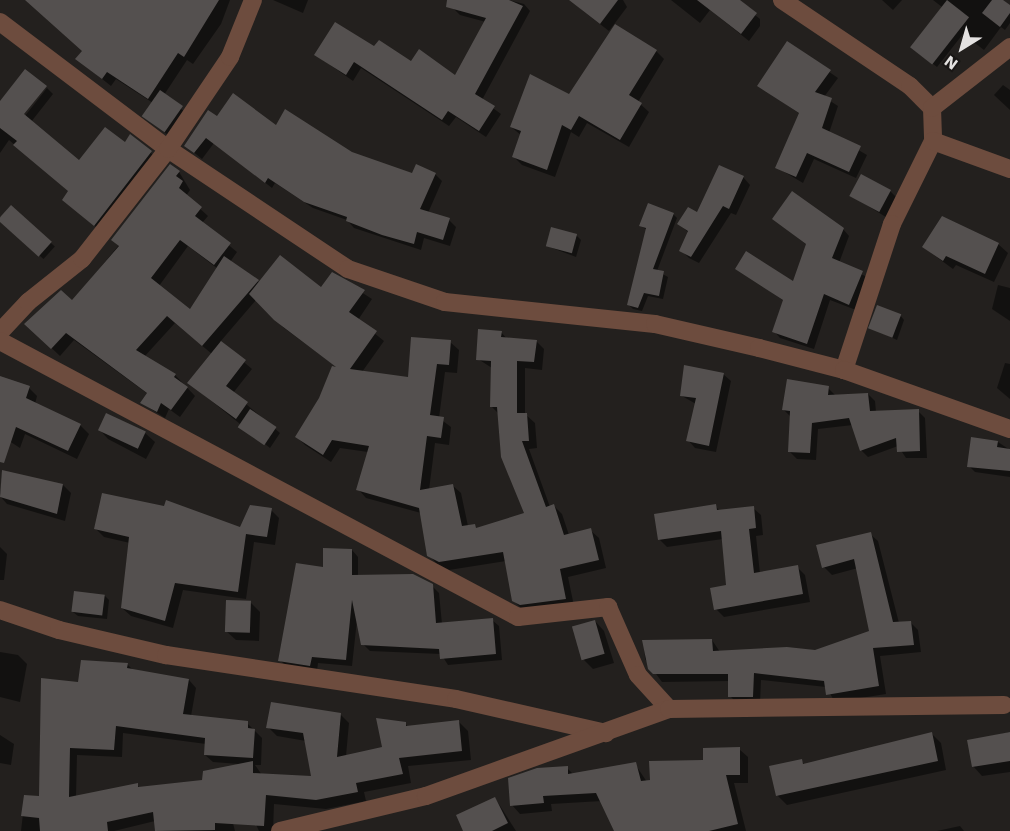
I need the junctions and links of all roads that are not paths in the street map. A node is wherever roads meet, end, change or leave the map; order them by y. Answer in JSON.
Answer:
{"nodes":[{"id":1,"x":253,"y":0,"type":"edge"},
{"id":2,"x":782,"y":0,"type":"edge"},
{"id":3,"x":0,"y":22,"type":"edge"},
{"id":4,"x":1010,"y":47,"type":"edge"},
{"id":5,"x":932,"y":108,"type":"junction"},
{"id":6,"x":933,"y":141,"type":"junction"},
{"id":7,"x":168,"y":149,"type":"junction"},
{"id":8,"x":1010,"y":169,"type":"edge"},
{"id":9,"x":0,"y":332,"type":"edge"},
{"id":10,"x":0,"y":341,"type":"edge"},
{"id":11,"x":844,"y":370,"type":"junction"},
{"id":12,"x":1010,"y":429,"type":"edge"},
{"id":13,"x":0,"y":610,"type":"edge"},
{"id":14,"x":1004,"y":705,"type":"dead end"},
{"id":15,"x":669,"y":709,"type":"junction"},
{"id":16,"x":606,"y":733,"type":"junction"},
{"id":17,"x":280,"y":831,"type":"edge"}],
"edges":[{"from":1,"to":7,"type":"street"},
{"from":2,"to":5,"type":"street"},
{"from":3,"to":7,"type":"street"},
{"from":4,"to":5,"type":"street"},
{"from":5,"to":6,"type":"street"},
{"from":6,"to":8,"type":"street"},
{"from":6,"to":11,"type":"street"},
{"from":7,"to":9,"type":"street"},
{"from":7,"to":11,"type":"street"},
{"from":10,"to":15,"type":"street"},
{"from":11,"to":12,"type":"street"},
{"from":13,"to":16,"type":"street"},
{"from":14,"to":15,"type":"street"},
{"from":15,"to":16,"type":"street"},
{"from":16,"to":17,"type":"street"}]}
